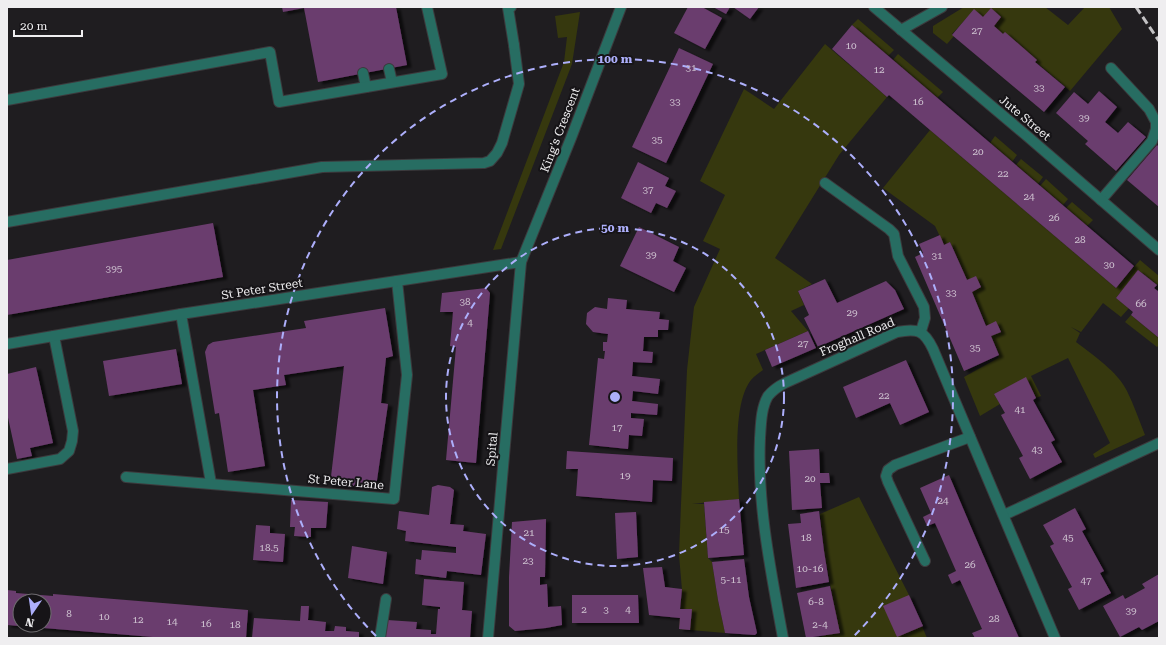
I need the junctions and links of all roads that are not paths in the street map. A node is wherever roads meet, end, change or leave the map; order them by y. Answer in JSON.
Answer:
{"nodes":[{"id":1,"x":427,"y":7,"type":"edge"},
{"id":2,"x":511,"y":7,"type":"edge"},
{"id":3,"x":621,"y":7,"type":"edge"},
{"id":4,"x":874,"y":7,"type":"edge"},
{"id":5,"x":942,"y":7,"type":"edge"},
{"id":6,"x":901,"y":30,"type":"junction"},
{"id":7,"x":1111,"y":68,"type":"dead end"},
{"id":8,"x":389,"y":69,"type":"dead end"},
{"id":9,"x":364,"y":74,"type":"dead end"},
{"id":10,"x":392,"y":82,"type":"junction"},
{"id":11,"x":366,"y":87,"type":"junction"},
{"id":12,"x":7,"y":100,"type":"edge"},
{"id":13,"x":825,"y":183,"type":"dead end"},
{"id":14,"x":1101,"y":200,"type":"junction"},
{"id":15,"x":7,"y":222,"type":"edge"},
{"id":16,"x":1159,"y":250,"type":"edge"},
{"id":17,"x":521,"y":262,"type":"junction"},
{"id":18,"x":397,"y":281,"type":"junction"},
{"id":19,"x":181,"y":314,"type":"junction"},
{"id":20,"x":921,"y":331,"type":"junction"},
{"id":21,"x":54,"y":336,"type":"junction"},
{"id":22,"x":7,"y":344,"type":"edge"},
{"id":23,"x":970,"y":437,"type":"junction"},
{"id":24,"x":1159,"y":443,"type":"edge"},
{"id":25,"x":7,"y":469,"type":"edge"},
{"id":26,"x":126,"y":477,"type":"dead end"},
{"id":27,"x":211,"y":484,"type":"junction"},
{"id":28,"x":1004,"y":515,"type":"junction"},
{"id":29,"x":925,"y":561,"type":"dead end"},
{"id":30,"x":386,"y":598,"type":"dead end"},
{"id":31,"x":380,"y":638,"type":"edge"},
{"id":32,"x":488,"y":638,"type":"edge"},
{"id":33,"x":783,"y":638,"type":"edge"},
{"id":34,"x":1055,"y":638,"type":"edge"}],
"edges":[{"from":1,"to":10,"type":"street"},
{"from":2,"to":15,"type":"street"},
{"from":3,"to":17,"type":"street","name":"King's Crescent"},
{"from":4,"to":6,"type":"street","name":"Jute Street"},
{"from":5,"to":6,"type":"street"},
{"from":6,"to":14,"type":"street","name":"Jute Street"},
{"from":7,"to":14,"type":"street"},
{"from":8,"to":10,"type":"street"},
{"from":9,"to":11,"type":"street"},
{"from":10,"to":11,"type":"street"},
{"from":11,"to":12,"type":"street"},
{"from":13,"to":20,"type":"street"},
{"from":14,"to":16,"type":"street","name":"Jute Street"},
{"from":17,"to":18,"type":"street","name":"St Peter Street"},
{"from":17,"to":32,"type":"street","name":"Spital"},
{"from":18,"to":19,"type":"street","name":"St Peter Street"},
{"from":18,"to":27,"type":"street","name":"St Peter Lane"},
{"from":19,"to":21,"type":"street","name":"St Peter Street"},
{"from":19,"to":27,"type":"street"},
{"from":20,"to":23,"type":"street"},
{"from":20,"to":33,"type":"street","name":"Froghall Road"},
{"from":21,"to":22,"type":"street","name":"St Peter Street"},
{"from":21,"to":25,"type":"street"},
{"from":23,"to":28,"type":"street"},
{"from":23,"to":29,"type":"street"},
{"from":24,"to":28,"type":"street"},
{"from":26,"to":27,"type":"street","name":"St Peter Lane"},
{"from":28,"to":34,"type":"street"},
{"from":30,"to":31,"type":"street"}]}
